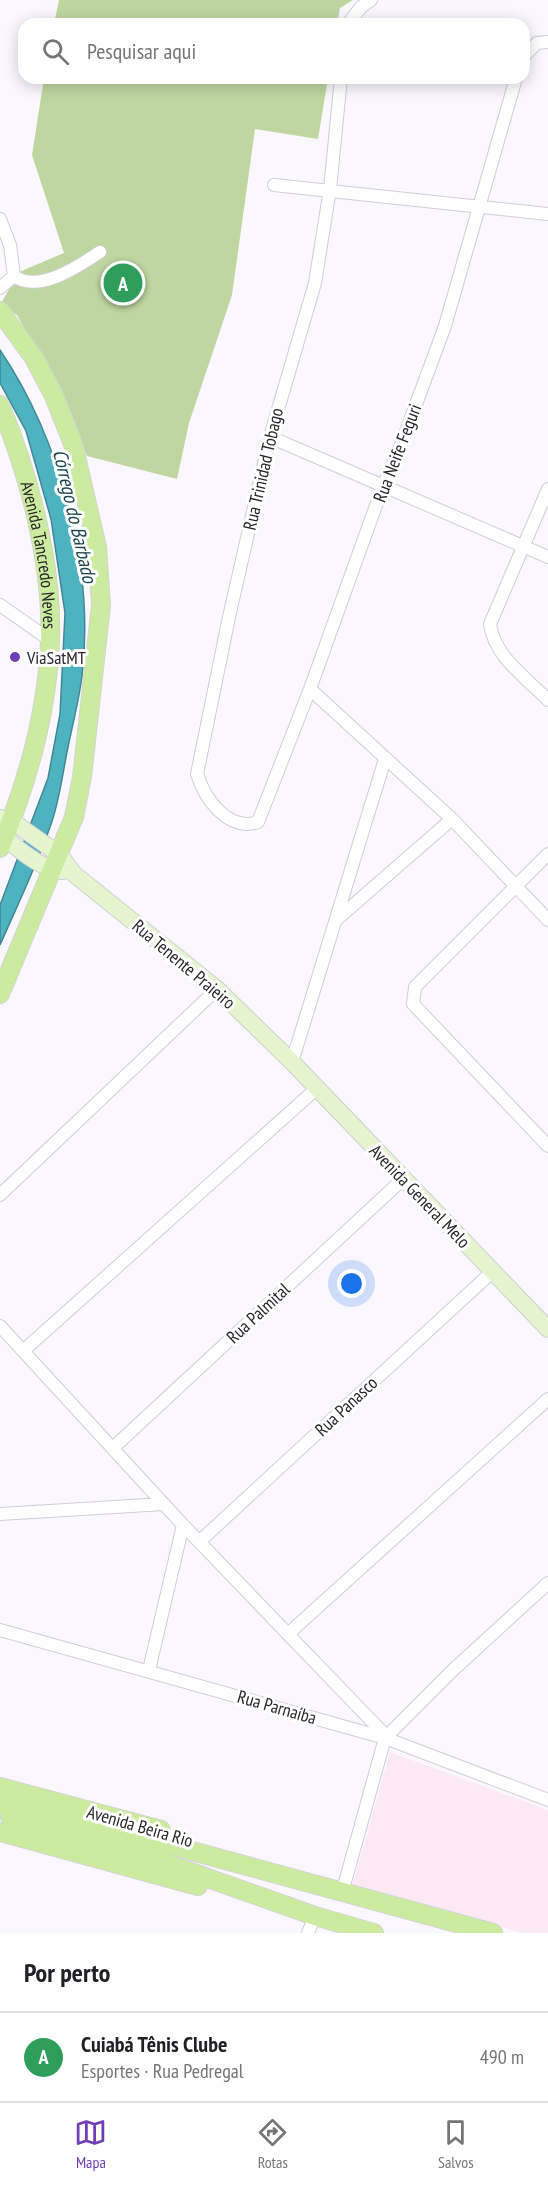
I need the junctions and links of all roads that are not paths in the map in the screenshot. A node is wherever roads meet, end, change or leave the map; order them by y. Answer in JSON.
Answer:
{"nodes":[{"id":1,"x":371,"y":0,"type":"edge"},
{"id":2,"x":353,"y":18,"type":"edge"},
{"id":3,"x":548,"y":42,"type":"edge"},
{"id":4,"x":530,"y":50,"type":"edge"},
{"id":5,"x":340,"y":84,"type":"edge"},
{"id":6,"x":514,"y":84,"type":"edge"},
{"id":7,"x":274,"y":185,"type":"dead end"},
{"id":8,"x":330,"y":189,"type":"junction"},
{"id":9,"x":480,"y":205,"type":"junction"},
{"id":10,"x":548,"y":214,"type":"edge"},
{"id":11,"x":0,"y":219,"type":"edge"},
{"id":12,"x":100,"y":252,"type":"dead end"},
{"id":13,"x":14,"y":276,"type":"junction"},
{"id":14,"x":0,"y":288,"type":"edge"},
{"id":15,"x":0,"y":311,"type":"edge"},
{"id":16,"x":0,"y":405,"type":"edge"},
{"id":17,"x":270,"y":437,"type":"junction"},
{"id":18,"x":383,"y":486,"type":"junction"},
{"id":19,"x":548,"y":489,"type":"edge"},
{"id":20,"x":522,"y":544,"type":"junction"},
{"id":21,"x":548,"y":556,"type":"edge"},
{"id":22,"x":0,"y":605,"type":"edge"},
{"id":23,"x":50,"y":640,"type":"junction"},
{"id":24,"x":310,"y":689,"type":"junction"},
{"id":25,"x":548,"y":700,"type":"edge"},
{"id":26,"x":385,"y":759,"type":"junction"},
{"id":27,"x":452,"y":819,"type":"junction"},
{"id":28,"x":258,"y":822,"type":"joint"},
{"id":29,"x":7,"y":832,"type":"edge"},
{"id":30,"x":548,"y":854,"type":"edge"},
{"id":31,"x":56,"y":862,"type":"junction"},
{"id":32,"x":515,"y":887,"type":"junction"},
{"id":33,"x":548,"y":920,"type":"edge"},
{"id":34,"x":335,"y":921,"type":"junction"},
{"id":35,"x":217,"y":988,"type":"junction"},
{"id":36,"x":0,"y":994,"type":"edge"},
{"id":37,"x":292,"y":1062,"type":"junction"},
{"id":38,"x":316,"y":1089,"type":"junction"},
{"id":39,"x":548,"y":1146,"type":"edge"},
{"id":40,"x":403,"y":1179,"type":"junction"},
{"id":41,"x":0,"y":1195,"type":"edge"},
{"id":42,"x":493,"y":1271,"type":"junction"},
{"id":43,"x":0,"y":1326,"type":"edge"},
{"id":44,"x":548,"y":1329,"type":"edge"},
{"id":45,"x":23,"y":1351,"type":"junction"},
{"id":46,"x":548,"y":1399,"type":"edge"},
{"id":47,"x":114,"y":1447,"type":"junction"},
{"id":48,"x":164,"y":1504,"type":"junction"},
{"id":49,"x":0,"y":1514,"type":"edge"},
{"id":50,"x":183,"y":1525,"type":"junction"},
{"id":51,"x":200,"y":1541,"type":"junction"},
{"id":52,"x":548,"y":1583,"type":"edge"},
{"id":53,"x":0,"y":1630,"type":"edge"},
{"id":54,"x":289,"y":1633,"type":"junction"},
{"id":55,"x":148,"y":1670,"type":"junction"},
{"id":56,"x":386,"y":1738,"type":"junction"},
{"id":57,"x":0,"y":1787,"type":"edge"},
{"id":58,"x":548,"y":1800,"type":"edge"},
{"id":59,"x":0,"y":1803,"type":"edge"},
{"id":60,"x":0,"y":1814,"type":"edge"},
{"id":61,"x":0,"y":1832,"type":"edge"},
{"id":62,"x":157,"y":1851,"type":"junction"},
{"id":63,"x":277,"y":1875,"type":"junction"},
{"id":64,"x":342,"y":1893,"type":"junction"},
{"id":65,"x":253,"y":1894,"type":"junction"},
{"id":66,"x":312,"y":1925,"type":"edge"},
{"id":67,"x":375,"y":1933,"type":"edge"},
{"id":68,"x":493,"y":1933,"type":"edge"}],
"edges":[{"from":1,"to":2,"type":"street"},
{"from":3,"to":4,"type":"street"},
{"from":5,"to":8,"type":"street","name":"Rua Trinidad Tobago"},
{"from":6,"to":9,"type":"street","name":"Rua Neife Feguri"},
{"from":7,"to":8,"type":"street"},
{"from":8,"to":9,"type":"street"},
{"from":8,"to":17,"type":"street","name":"Rua Trinidad Tobago"},
{"from":9,"to":10,"type":"street"},
{"from":9,"to":18,"type":"street","name":"Rua Neife Feguri"},
{"from":11,"to":13,"type":"street"},
{"from":12,"to":13,"type":"street"},
{"from":13,"to":14,"type":"street"},
{"from":15,"to":31,"type":"main road"},
{"from":16,"to":23,"type":"main road","name":"Avenida Tancredo Neves"},
{"from":17,"to":18,"type":"street"},
{"from":17,"to":28,"type":"street","name":"Rua Trinidad Tobago"},
{"from":18,"to":20,"type":"street"},
{"from":18,"to":24,"type":"street","name":"Rua Neife Feguri"},
{"from":19,"to":20,"type":"street"},
{"from":20,"to":21,"type":"street"},
{"from":20,"to":25,"type":"street"},
{"from":22,"to":23,"type":"street"},
{"from":23,"to":29,"type":"main road","name":"Avenida Tancredo Neves"},
{"from":24,"to":26,"type":"street"},
{"from":24,"to":28,"type":"street","name":"Rua Neife Feguri"},
{"from":26,"to":27,"type":"street"},
{"from":26,"to":34,"type":"street"},
{"from":27,"to":32,"type":"street"},
{"from":27,"to":34,"type":"street"},
{"from":29,"to":31,"type":"main road","name":"Rua Tenente Praieiro"},
{"from":30,"to":32,"type":"street"},
{"from":31,"to":35,"type":"main road","name":"Rua Tenente Praieiro"},
{"from":31,"to":36,"type":"main road"},
{"from":32,"to":33,"type":"street"},
{"from":32,"to":39,"type":"street"},
{"from":34,"to":37,"type":"street"},
{"from":35,"to":37,"type":"main road","name":"Rua Tenente Praieiro"},
{"from":35,"to":41,"type":"street"},
{"from":37,"to":38,"type":"main road","name":"Avenida General Melo"},
{"from":38,"to":40,"type":"main road","name":"Avenida General Melo"},
{"from":38,"to":45,"type":"street"},
{"from":40,"to":42,"type":"main road","name":"Avenida General Melo"},
{"from":40,"to":47,"type":"street","name":"Rua Palmital"},
{"from":42,"to":44,"type":"main road","name":"Avenida General Melo"},
{"from":42,"to":51,"type":"street","name":"Rua Panasco"},
{"from":43,"to":45,"type":"street","name":"Rua Parnaíba"},
{"from":45,"to":47,"type":"street","name":"Rua Parnaíba"},
{"from":46,"to":54,"type":"street"},
{"from":47,"to":48,"type":"street","name":"Rua Parnaíba"},
{"from":48,"to":49,"type":"street"},
{"from":48,"to":50,"type":"street","name":"Rua Parnaíba"},
{"from":50,"to":51,"type":"street","name":"Rua Parnaíba"},
{"from":50,"to":55,"type":"street"},
{"from":51,"to":54,"type":"street","name":"Rua Parnaíba"},
{"from":52,"to":56,"type":"street"},
{"from":53,"to":55,"type":"street","name":"Rua Parnaíba"},
{"from":54,"to":56,"type":"street","name":"Rua Parnaíba"},
{"from":55,"to":56,"type":"street","name":"Rua Parnaíba"},
{"from":56,"to":58,"type":"street","name":"Rua Parnaíba"},
{"from":56,"to":64,"type":"street"},
{"from":57,"to":63,"type":"main road","name":"Avenida Beira Rio"},
{"from":59,"to":62,"type":"main road","name":"Avenida Beira Rio"},
{"from":60,"to":62,"type":"main road"},
{"from":61,"to":65,"type":"main road","name":"Avenida Beira Rio"},
{"from":62,"to":63,"type":"main road","name":"Avenida Beira Rio"},
{"from":62,"to":65,"type":"main road","name":"Avenida Beira Rio"},
{"from":63,"to":64,"type":"main road","name":"Avenida Beira Rio"},
{"from":64,"to":68,"type":"main road","name":"Avenida Beira Rio"},
{"from":65,"to":66,"type":"main road","name":"Avenida Beira Rio"},
{"from":66,"to":67,"type":"main road","name":"Avenida Beira Rio"}]}
